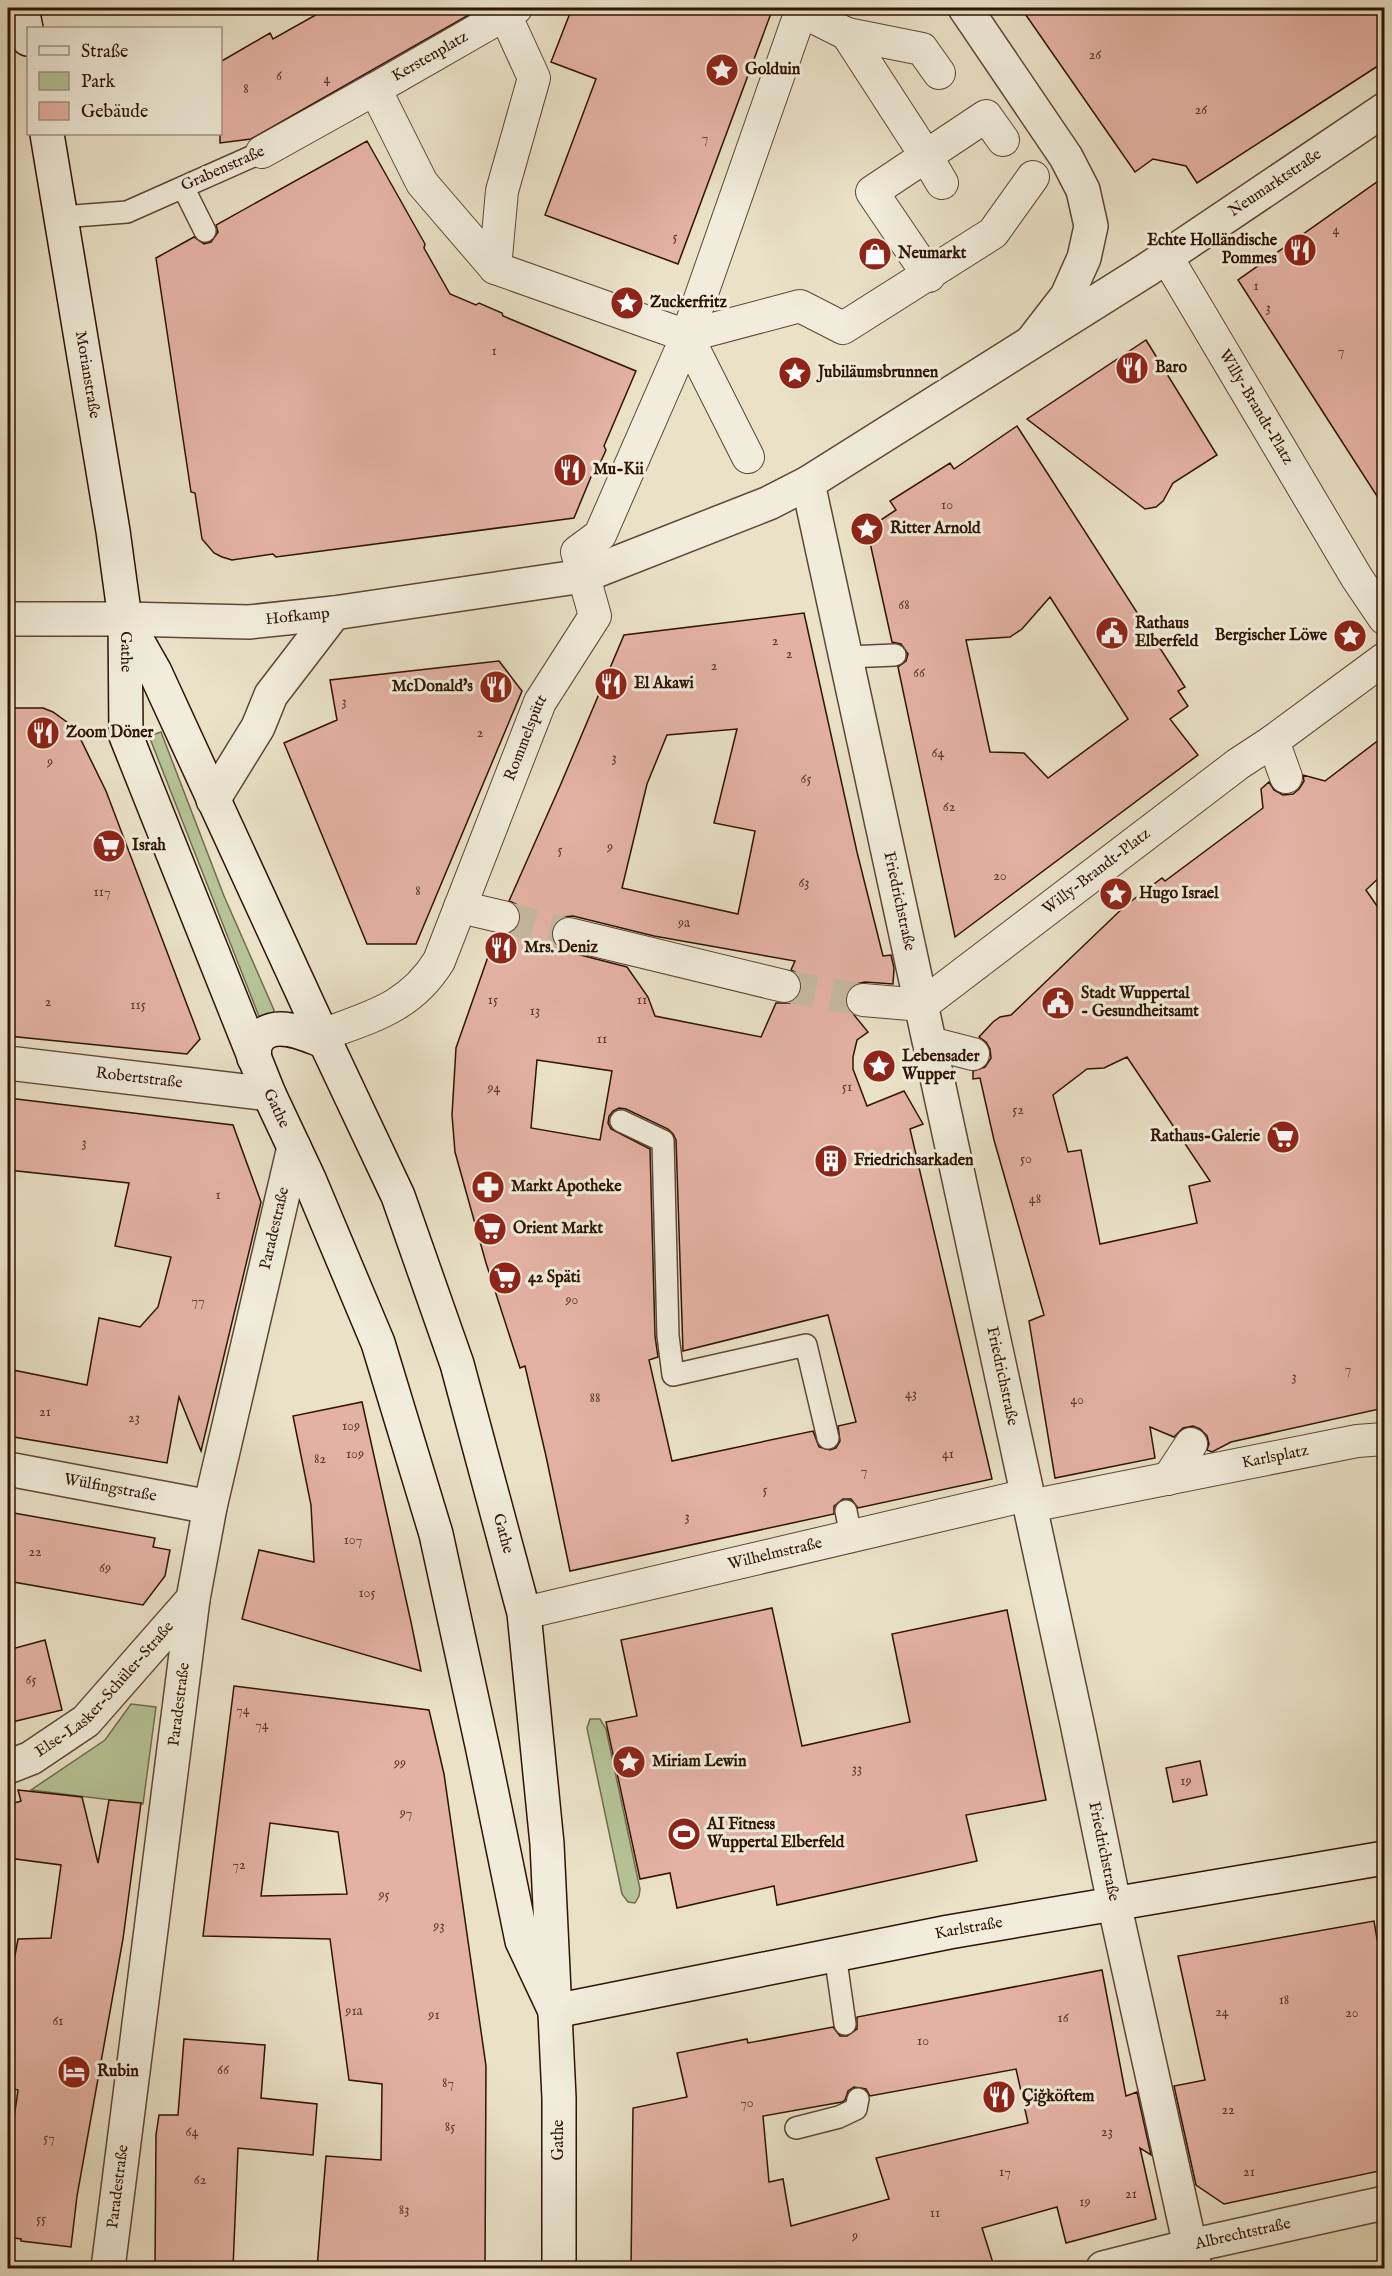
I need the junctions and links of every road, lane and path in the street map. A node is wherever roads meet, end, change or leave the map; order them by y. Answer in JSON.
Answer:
{"nodes":[{"id":1,"x":22,"y":8,"type":"edge"},
{"id":2,"x":965,"y":8,"type":"edge"},
{"id":3,"x":801,"y":9,"type":"edge"},
{"id":4,"x":507,"y":10,"type":"edge"},
{"id":5,"x":27,"y":34,"type":"edge"},
{"id":6,"x":847,"y":34,"type":"junction"},
{"id":7,"x":939,"y":73,"type":"dead end"},
{"id":8,"x":375,"y":89,"type":"junction"},
{"id":9,"x":1384,"y":110,"type":"edge"},
{"id":10,"x":47,"y":135,"type":"edge"},
{"id":11,"x":1003,"y":140,"type":"dead end"},
{"id":12,"x":262,"y":152,"type":"joint"},
{"id":13,"x":926,"y":156,"type":"junction"},
{"id":14,"x":1033,"y":177,"type":"dead end"},
{"id":15,"x":942,"y":183,"type":"dead end"},
{"id":16,"x":183,"y":187,"type":"junction"},
{"id":17,"x":61,"y":217,"type":"junction"},
{"id":18,"x":205,"y":231,"type":"dead end"},
{"id":19,"x":1166,"y":256,"type":"junction"},
{"id":20,"x":495,"y":268,"type":"junction"},
{"id":21,"x":929,"y":276,"type":"junction"},
{"id":22,"x":687,"y":336,"type":"junction"},
{"id":23,"x":1033,"y":340,"type":"junction"},
{"id":24,"x":748,"y":457,"type":"dead end"},
{"id":25,"x":808,"y":483,"type":"junction"},
{"id":26,"x":583,"y":576,"type":"junction"},
{"id":27,"x":333,"y":613,"type":"junction"},
{"id":28,"x":1384,"y":618,"type":"edge"},
{"id":29,"x":8,"y":619,"type":"edge"},
{"id":30,"x":125,"y":619,"type":"junction"},
{"id":31,"x":895,"y":655,"type":"dead end"},
{"id":32,"x":847,"y":657,"type":"junction"},
{"id":33,"x":1384,"y":659,"type":"edge"},
{"id":34,"x":1273,"y":741,"type":"junction"},
{"id":35,"x":1287,"y":777,"type":"dead end"},
{"id":36,"x":213,"y":800,"type":"junction"},
{"id":37,"x":460,"y":907,"type":"junction"},
{"id":38,"x":503,"y":917,"type":"tunnel mouth"},
{"id":39,"x":569,"y":934,"type":"tunnel mouth"},
{"id":40,"x":784,"y":986,"type":"tunnel mouth"},
{"id":41,"x":863,"y":1000,"type":"tunnel mouth"},
{"id":42,"x":921,"y":1005,"type":"junction"},
{"id":43,"x":324,"y":1039,"type":"junction"},
{"id":44,"x":930,"y":1043,"type":"junction"},
{"id":45,"x":973,"y":1054,"type":"dead end"},
{"id":46,"x":254,"y":1058,"type":"junction"},
{"id":47,"x":8,"y":1063,"type":"edge"},
{"id":48,"x":269,"y":1094,"type":"junction"},
{"id":49,"x":621,"y":1121,"type":"dead end"},
{"id":50,"x":294,"y":1147,"type":"junction"},
{"id":51,"x":828,"y":1438,"type":"dead end"},
{"id":52,"x":1384,"y":1439,"type":"edge"},
{"id":53,"x":1191,"y":1444,"type":"dead end"},
{"id":54,"x":8,"y":1469,"type":"edge"},
{"id":55,"x":1168,"y":1479,"type":"junction"},
{"id":56,"x":1029,"y":1500,"type":"junction"},
{"id":57,"x":210,"y":1507,"type":"junction"},
{"id":58,"x":193,"y":1599,"type":"junction"},
{"id":59,"x":524,"y":1613,"type":"junction"},
{"id":60,"x":8,"y":1767,"type":"edge"},
{"id":61,"x":1384,"y":1858,"type":"edge"},
{"id":62,"x":1114,"y":1903,"type":"junction"},
{"id":63,"x":835,"y":1954,"type":"junction"},
{"id":64,"x":555,"y":2011,"type":"junction"},
{"id":65,"x":846,"y":2024,"type":"dead end"},
{"id":66,"x":858,"y":2099,"type":"dead end"},
{"id":67,"x":796,"y":2128,"type":"dead end"},
{"id":68,"x":1384,"y":2203,"type":"edge"},
{"id":69,"x":1193,"y":2257,"type":"edge"},
{"id":70,"x":108,"y":2268,"type":"edge"},
{"id":71,"x":559,"y":2268,"type":"edge"},
{"id":72,"x":1103,"y":2268,"type":"edge"}],
"edges":[{"from":1,"to":5,"type":"street"},
{"from":2,"to":23,"type":"street"},
{"from":3,"to":6,"type":"street"},
{"from":3,"to":22,"type":"street"},
{"from":4,"to":8,"type":"street","name":"Kerstenplatz"},
{"from":4,"to":20,"type":"street","name":"Kerstenplatz"},
{"from":6,"to":7,"type":"street"},
{"from":6,"to":13,"type":"street"},
{"from":8,"to":12,"type":"street","name":"Grabenstraße"},
{"from":8,"to":20,"type":"street","name":"Kerstenplatz"},
{"from":9,"to":19,"type":"street","name":"Neumarktstraße"},
{"from":10,"to":17,"type":"street","name":"Morianstraße"},
{"from":11,"to":13,"type":"street"},
{"from":12,"to":16,"type":"lane","name":"Grabenstraße"},
{"from":13,"to":15,"type":"street"},
{"from":13,"to":21,"type":"street"},
{"from":14,"to":21,"type":"street"},
{"from":16,"to":17,"type":"lane","name":"Grabenstraße"},
{"from":16,"to":18,"type":"lane"},
{"from":17,"to":30,"type":"street","name":"Morianstraße"},
{"from":19,"to":23,"type":"street"},
{"from":19,"to":28,"type":"street","name":"Willy-Brandt-Platz"},
{"from":20,"to":22,"type":"street","name":"Kerstenplatz"},
{"from":21,"to":22,"type":"street"},
{"from":22,"to":24,"type":"street"},
{"from":22,"to":26,"type":"street"},
{"from":23,"to":25,"type":"street"},
{"from":25,"to":26,"type":"street"},
{"from":25,"to":32,"type":"street","name":"Friedrichstraße"},
{"from":26,"to":27,"type":"street","name":"Hofkamp"},
{"from":26,"to":37,"type":"street","name":"Rommelspütt"},
{"from":27,"to":30,"type":"street","name":"Hofkamp"},
{"from":27,"to":36,"type":"street"},
{"from":29,"to":30,"type":"street","name":"Hofkamp"},
{"from":30,"to":36,"type":"street","name":"Gathe"},
{"from":30,"to":46,"type":"street","name":"Gathe"},
{"from":31,"to":32,"type":"lane"},
{"from":32,"to":42,"type":"street","name":"Friedrichstraße"},
{"from":33,"to":34,"type":"street","name":"Willy-Brandt-Platz"},
{"from":34,"to":35,"type":"street"},
{"from":34,"to":42,"type":"street","name":"Willy-Brandt-Platz"},
{"from":36,"to":43,"type":"street","name":"Gathe"},
{"from":37,"to":38,"type":"street"},
{"from":37,"to":43,"type":"street","name":"Rommelspütt"},
{"from":39,"to":40,"type":"street"},
{"from":41,"to":42,"type":"street"},
{"from":42,"to":44,"type":"street","name":"Friedrichstraße"},
{"from":43,"to":46,"type":"street"},
{"from":43,"to":59,"type":"street","name":"Gathe"},
{"from":44,"to":45,"type":"street"},
{"from":44,"to":56,"type":"street","name":"Friedrichstraße"},
{"from":46,"to":48,"type":"street","name":"Gathe"},
{"from":47,"to":48,"type":"street","name":"Robertstraße"},
{"from":48,"to":50,"type":"street","name":"Gathe"},
{"from":49,"to":51,"type":"lane"},
{"from":50,"to":57,"type":"street","name":"Paradestraße"},
{"from":50,"to":64,"type":"street","name":"Gathe"},
{"from":52,"to":55,"type":"street","name":"Karlsplatz"},
{"from":53,"to":55,"type":"street"},
{"from":54,"to":57,"type":"street","name":"Wülfingstraße"},
{"from":55,"to":56,"type":"street","name":"Karlsplatz"},
{"from":56,"to":59,"type":"street","name":"Wilhelmstraße"},
{"from":56,"to":62,"type":"street","name":"Friedrichstraße"},
{"from":57,"to":58,"type":"street","name":"Paradestraße"},
{"from":58,"to":60,"type":"street","name":"Else-Lasker-Schüler-Straße"},
{"from":58,"to":70,"type":"street","name":"Paradestraße"},
{"from":59,"to":64,"type":"street","name":"Gathe"},
{"from":61,"to":62,"type":"street","name":"Karlstraße"},
{"from":62,"to":63,"type":"street","name":"Karlstraße"},
{"from":62,"to":69,"type":"street","name":"Friedrichstraße"},
{"from":63,"to":64,"type":"street","name":"Karlstraße"},
{"from":63,"to":65,"type":"lane"},
{"from":64,"to":71,"type":"street","name":"Gathe"},
{"from":66,"to":67,"type":"lane"},
{"from":68,"to":69,"type":"street","name":"Albrechtstraße"},
{"from":69,"to":72,"type":"street","name":"Albrechtstraße"}]}
